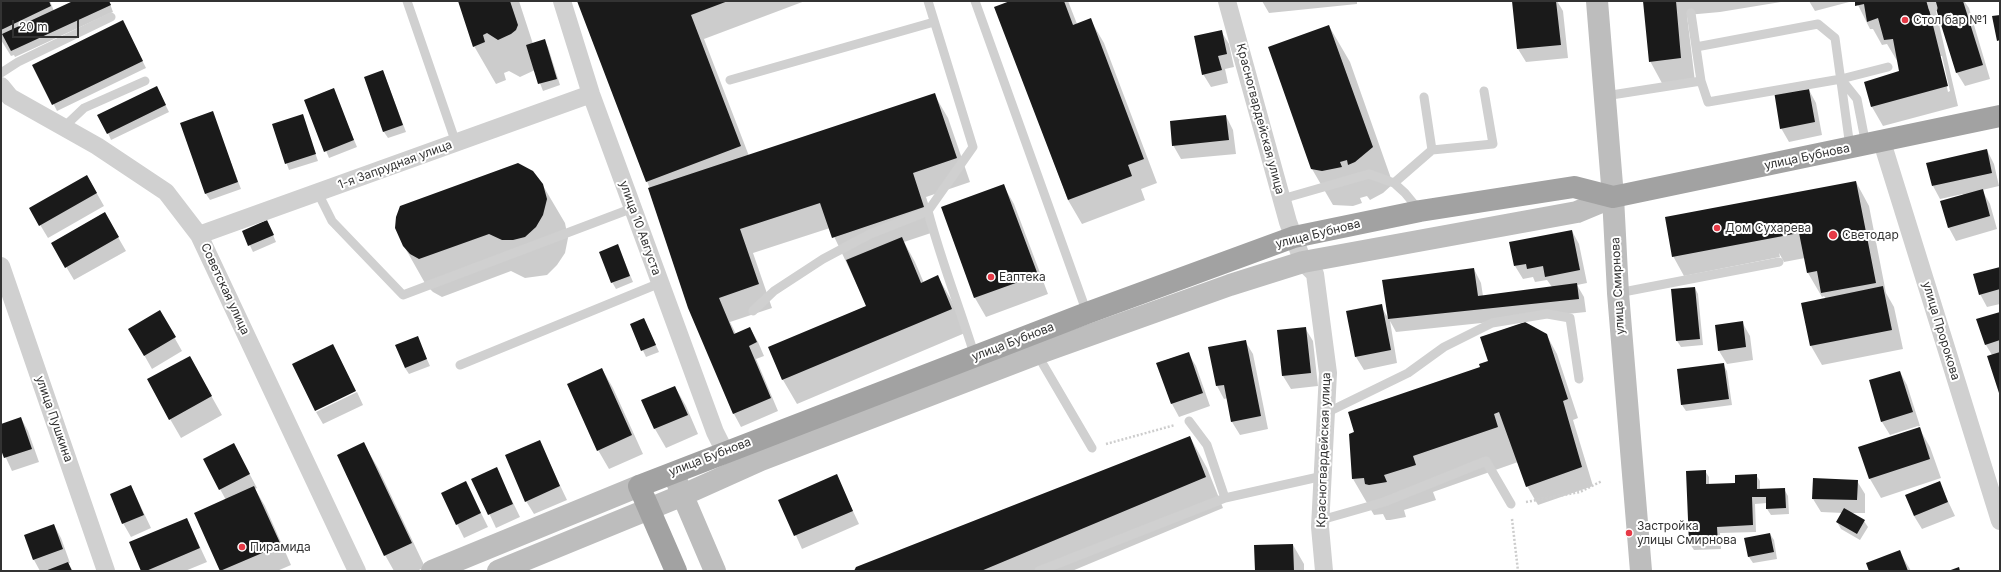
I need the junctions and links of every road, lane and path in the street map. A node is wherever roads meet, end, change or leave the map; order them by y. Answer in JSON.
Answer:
{"nodes":[{"id":1,"x":407,"y":1,"type":"edge"},
{"id":2,"x":562,"y":1,"type":"edge"},
{"id":3,"x":928,"y":1,"type":"edge"},
{"id":4,"x":975,"y":1,"type":"edge"},
{"id":5,"x":1227,"y":1,"type":"edge"},
{"id":6,"x":1597,"y":1,"type":"edge"},
{"id":7,"x":1691,"y":13,"type":"dead end"},
{"id":8,"x":111,"y":17,"type":"dead end"},
{"id":9,"x":934,"y":22,"type":"junction"},
{"id":10,"x":1696,"y":47,"type":"junction"},
{"id":11,"x":1888,"y":67,"type":"dead end"},
{"id":12,"x":1,"y":73,"type":"edge"},
{"id":13,"x":1841,"y":79,"type":"junction"},
{"id":14,"x":730,"y":80,"type":"dead end"},
{"id":15,"x":145,"y":81,"type":"dead end"},
{"id":16,"x":1701,"y":81,"type":"junction"},
{"id":17,"x":1484,"y":91,"type":"dead end"},
{"id":18,"x":591,"y":94,"type":"junction"},
{"id":19,"x":1605,"y":96,"type":"junction"},
{"id":20,"x":4,"y":97,"type":"edge"},
{"id":21,"x":1424,"y":97,"type":"dead end"},
{"id":22,"x":2000,"y":116,"type":"edge"},
{"id":23,"x":64,"y":127,"type":"junction"},
{"id":24,"x":456,"y":143,"type":"junction"},
{"id":25,"x":1866,"y":145,"type":"junction"},
{"id":26,"x":1432,"y":150,"type":"junction"},
{"id":27,"x":1394,"y":183,"type":"junction"},
{"id":28,"x":318,"y":193,"type":"junction"},
{"id":29,"x":1613,"y":197,"type":"junction"},
{"id":30,"x":1282,"y":199,"type":"junction"},
{"id":31,"x":633,"y":208,"type":"junction"},
{"id":32,"x":928,"y":211,"type":"junction"},
{"id":33,"x":1420,"y":211,"type":"junction"},
{"id":34,"x":199,"y":235,"type":"junction"},
{"id":35,"x":1294,"y":237,"type":"junction"},
{"id":36,"x":1304,"y":262,"type":"junction"},
{"id":37,"x":1779,"y":262,"type":"dead end"},
{"id":38,"x":1,"y":266,"type":"edge"},
{"id":39,"x":660,"y":283,"type":"junction"},
{"id":40,"x":1618,"y":293,"type":"junction"},
{"id":41,"x":753,"y":311,"type":"dead end"},
{"id":42,"x":1087,"y":313,"type":"junction"},
{"id":43,"x":1037,"y":354,"type":"junction"},
{"id":44,"x":975,"y":356,"type":"junction"},
{"id":45,"x":460,"y":365,"type":"dead end"},
{"id":46,"x":1579,"y":379,"type":"dead end"},
{"id":47,"x":1326,"y":413,"type":"junction"},
{"id":48,"x":1189,"y":421,"type":"joint"},
{"id":49,"x":1092,"y":448,"type":"joint"},
{"id":50,"x":725,"y":452,"type":"junction"},
{"id":51,"x":672,"y":472,"type":"junction"},
{"id":52,"x":1323,"y":476,"type":"junction"},
{"id":53,"x":1602,"y":481,"type":"dead end"},
{"id":54,"x":639,"y":486,"type":"junction"},
{"id":55,"x":682,"y":496,"type":"junction"},
{"id":56,"x":1225,"y":498,"type":"junction"},
{"id":57,"x":1510,"y":504,"type":"junction"},
{"id":58,"x":650,"y":509,"type":"junction"},
{"id":59,"x":1321,"y":520,"type":"junction"},
{"id":60,"x":2000,"y":521,"type":"edge"},
{"id":61,"x":106,"y":571,"type":"edge"},
{"id":62,"x":357,"y":571,"type":"edge"},
{"id":63,"x":432,"y":571,"type":"edge"},
{"id":64,"x":498,"y":571,"type":"edge"},
{"id":65,"x":676,"y":571,"type":"edge"},
{"id":66,"x":715,"y":571,"type":"edge"},
{"id":67,"x":1039,"y":571,"type":"edge"},
{"id":68,"x":1324,"y":571,"type":"edge"},
{"id":69,"x":1518,"y":571,"type":"edge"},
{"id":70,"x":1641,"y":571,"type":"edge"}],
"edges":[{"from":1,"to":24,"type":"lane"},
{"from":2,"to":18,"type":"street","name":"улица 10 Августа"},
{"from":3,"to":9,"type":"lane"},
{"from":4,"to":42,"type":"lane"},
{"from":5,"to":30,"type":"street","name":"Красногвардейская улица"},
{"from":6,"to":19,"type":"main road","name":"улица Смирнова"},
{"from":7,"to":10,"type":"lane"},
{"from":8,"to":12,"type":"lane"},
{"from":9,"to":14,"type":"lane"},
{"from":9,"to":32,"type":"lane"},
{"from":10,"to":13,"type":"lane"},
{"from":10,"to":16,"type":"lane"},
{"from":11,"to":13,"type":"lane"},
{"from":13,"to":16,"type":"lane"},
{"from":13,"to":25,"type":"lane"},
{"from":13,"to":25,"type":"lane"},
{"from":15,"to":23,"type":"lane"},
{"from":16,"to":19,"type":"lane"},
{"from":17,"to":26,"type":"lane"},
{"from":18,"to":24,"type":"street","name":"1-я Запрудная улица"},
{"from":18,"to":31,"type":"street","name":"улица 10 Августа"},
{"from":19,"to":29,"type":"main road","name":"улица Смирнова"},
{"from":20,"to":23,"type":"street","name":"Советская улица"},
{"from":21,"to":26,"type":"lane"},
{"from":22,"to":25,"type":"highway","name":"улица Бубнова"},
{"from":23,"to":34,"type":"street","name":"Советская улица"},
{"from":24,"to":28,"type":"street","name":"1-я Запрудная улица"},
{"from":25,"to":29,"type":"highway","name":"улица Бубнова"},
{"from":25,"to":60,"type":"street","name":"улица Пророкова"},
{"from":26,"to":27,"type":"lane"},
{"from":27,"to":30,"type":"lane"},
{"from":27,"to":33,"type":"lane"},
{"from":28,"to":31,"type":"lane"},
{"from":28,"to":34,"type":"street","name":"1-я Запрудная улица"},
{"from":29,"to":33,"type":"highway","name":"улица Бубнова"},
{"from":29,"to":36,"type":"main road","name":"улица Бубнова"},
{"from":29,"to":40,"type":"main road","name":"улица Смирнова"},
{"from":30,"to":35,"type":"street","name":"Красногвардейская улица"},
{"from":31,"to":39,"type":"street","name":"улица 10 Августа"},
{"from":32,"to":41,"type":"lane"},
{"from":32,"to":44,"type":"lane"},
{"from":33,"to":35,"type":"highway","name":"улица Бубнова"},
{"from":34,"to":62,"type":"street","name":"Советская улица"},
{"from":35,"to":36,"type":"street","name":"Красногвардейская улица"},
{"from":35,"to":42,"type":"highway","name":"улица Бубнова"},
{"from":36,"to":43,"type":"main road","name":"улица Бубнова"},
{"from":36,"to":47,"type":"street","name":"Красногвардейская улица"},
{"from":37,"to":40,"type":"lane"},
{"from":38,"to":61,"type":"street","name":"улица Пушкина"},
{"from":39,"to":45,"type":"lane"},
{"from":39,"to":50,"type":"street","name":"улица 10 Августа"},
{"from":40,"to":70,"type":"main road","name":"улица Смирнова"},
{"from":42,"to":44,"type":"highway","name":"улица Бубнова"},
{"from":43,"to":49,"type":"lane"},
{"from":43,"to":55,"type":"main road","name":"улица Бубнова"},
{"from":44,"to":50,"type":"highway","name":"улица Бубнова"},
{"from":46,"to":47,"type":"lane"},
{"from":47,"to":52,"type":"street","name":"Красногвардейская улица"},
{"from":48,"to":49,"type":"path"},
{"from":48,"to":56,"type":"lane"},
{"from":50,"to":51,"type":"highway","name":"улица Бубнова"},
{"from":51,"to":54,"type":"highway","name":"улица Бубнова"},
{"from":51,"to":55,"type":"main road"},
{"from":52,"to":56,"type":"lane"},
{"from":52,"to":59,"type":"street","name":"Красногвардейская улица"},
{"from":53,"to":57,"type":"path"},
{"from":54,"to":58,"type":"highway"},
{"from":54,"to":63,"type":"main road","name":"улица Бубнова"},
{"from":55,"to":58,"type":"main road","name":"улица Бубнова"},
{"from":55,"to":66,"type":"main road"},
{"from":56,"to":67,"type":"lane"},
{"from":57,"to":59,"type":"lane"},
{"from":57,"to":69,"type":"path"},
{"from":58,"to":64,"type":"main road","name":"улица Бубнова"},
{"from":58,"to":65,"type":"highway"},
{"from":59,"to":68,"type":"street","name":"Красногвардейская улица"}]}
